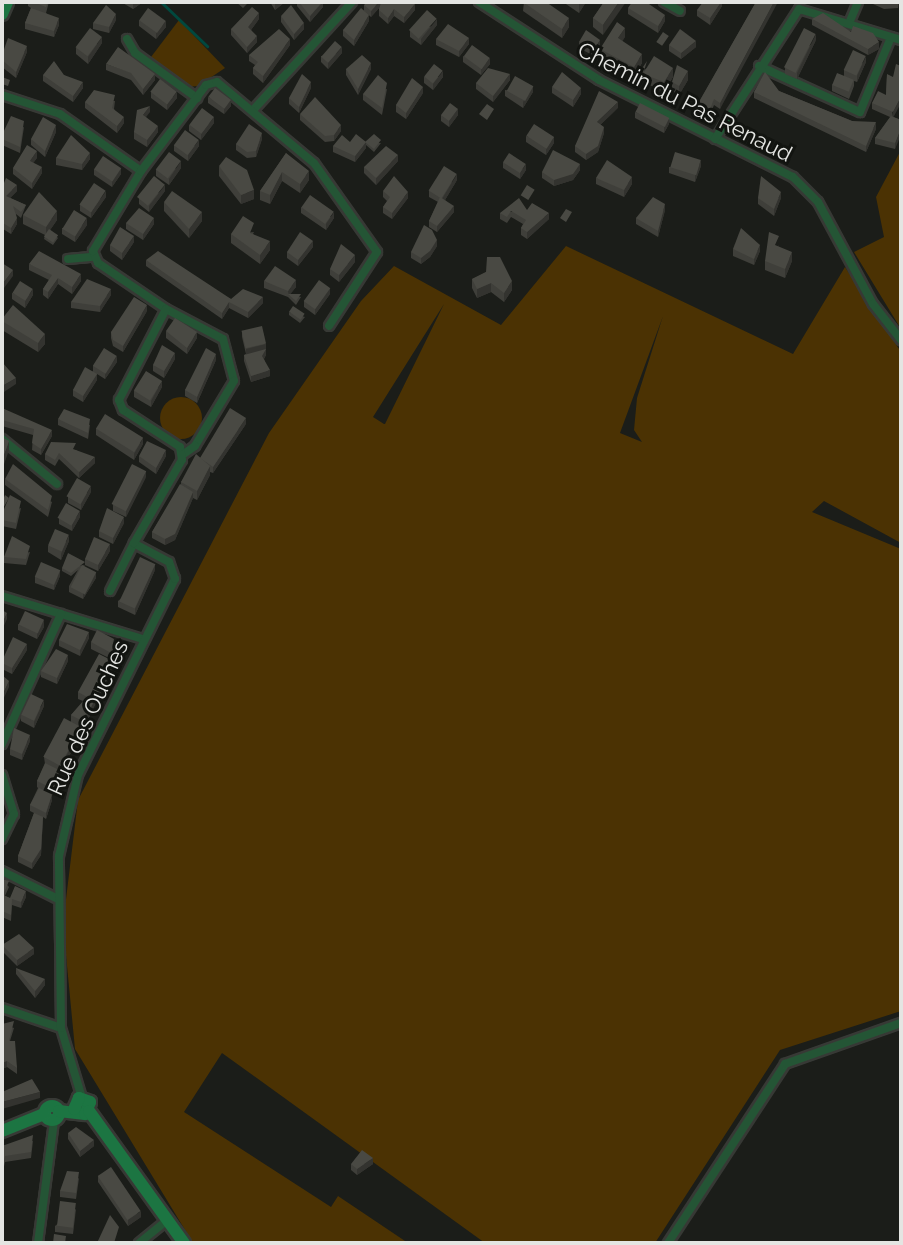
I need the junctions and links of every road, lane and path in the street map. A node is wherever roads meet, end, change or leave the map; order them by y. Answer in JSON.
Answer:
{"nodes":[{"id":1,"x":7,"y":2,"type":"edge"},
{"id":2,"x":352,"y":2,"type":"edge"},
{"id":3,"x":479,"y":2,"type":"edge"},
{"id":4,"x":664,"y":2,"type":"edge"},
{"id":5,"x":858,"y":2,"type":"edge"},
{"id":6,"x":680,"y":11,"type":"dead end"},
{"id":7,"x":2,"y":14,"type":"edge"},
{"id":8,"x":850,"y":21,"type":"junction"},
{"id":9,"x":891,"y":37,"type":"junction"},
{"id":10,"x":127,"y":39,"type":"dead end"},
{"id":11,"x":901,"y":40,"type":"edge"},
{"id":12,"x":759,"y":66,"type":"junction"},
{"id":13,"x":2,"y":95,"type":"edge"},
{"id":14,"x":197,"y":98,"type":"junction"},
{"id":15,"x":254,"y":109,"type":"junction"},
{"id":16,"x":715,"y":139,"type":"junction"},
{"id":17,"x":141,"y":171,"type":"junction"},
{"id":18,"x":93,"y":257,"type":"junction"},
{"id":19,"x":68,"y":259,"type":"dead end"},
{"id":20,"x":166,"y":309,"type":"junction"},
{"id":21,"x":329,"y":326,"type":"dead end"},
{"id":22,"x":901,"y":340,"type":"edge"},
{"id":23,"x":2,"y":439,"type":"edge"},
{"id":24,"x":182,"y":455,"type":"junction"},
{"id":25,"x":57,"y":484,"type":"dead end"},
{"id":26,"x":134,"y":543,"type":"junction"},
{"id":27,"x":110,"y":591,"type":"dead end"},
{"id":28,"x":2,"y":596,"type":"edge"},
{"id":29,"x":61,"y":614,"type":"junction"},
{"id":30,"x":143,"y":639,"type":"junction"},
{"id":31,"x":2,"y":744,"type":"edge"},
{"id":32,"x":2,"y":775,"type":"edge"},
{"id":33,"x":2,"y":839,"type":"edge"},
{"id":34,"x":2,"y":871,"type":"edge"},
{"id":35,"x":56,"y":898,"type":"junction"},
{"id":36,"x":2,"y":1008,"type":"edge"},
{"id":37,"x":901,"y":1023,"type":"edge"},
{"id":38,"x":61,"y":1028,"type":"junction"},
{"id":39,"x":78,"y":1103,"type":"junction"},
{"id":40,"x":52,"y":1116,"type":"junction"},
{"id":41,"x":2,"y":1131,"type":"edge"},
{"id":42,"x":167,"y":1220,"type":"junction"},
{"id":43,"x":38,"y":1243,"type":"edge"},
{"id":44,"x":139,"y":1243,"type":"edge"},
{"id":45,"x":184,"y":1243,"type":"edge"},
{"id":46,"x":668,"y":1243,"type":"edge"}],
"edges":[{"from":1,"to":7,"type":"street"},
{"from":2,"to":15,"type":"street"},
{"from":3,"to":16,"type":"street","name":"Chemin du Pas Renaud"},
{"from":4,"to":6,"type":"street"},
{"from":5,"to":8,"type":"street"},
{"from":8,"to":9,"type":"street"},
{"from":8,"to":12,"type":"street"},
{"from":9,"to":11,"type":"street"},
{"from":9,"to":12,"type":"street"},
{"from":10,"to":14,"type":"street"},
{"from":12,"to":16,"type":"street"},
{"from":13,"to":17,"type":"street"},
{"from":14,"to":15,"type":"street"},
{"from":14,"to":17,"type":"street"},
{"from":15,"to":21,"type":"street"},
{"from":16,"to":22,"type":"street","name":"Chemin du Pas Renaud"},
{"from":17,"to":18,"type":"street"},
{"from":18,"to":19,"type":"street"},
{"from":18,"to":20,"type":"street"},
{"from":20,"to":24,"type":"street"},
{"from":20,"to":24,"type":"street"},
{"from":23,"to":25,"type":"street"},
{"from":24,"to":26,"type":"street"},
{"from":26,"to":27,"type":"street"},
{"from":26,"to":30,"type":"street"},
{"from":28,"to":29,"type":"street","name":"Rue des Ouches"},
{"from":29,"to":30,"type":"street","name":"Rue des Ouches"},
{"from":29,"to":31,"type":"street"},
{"from":30,"to":35,"type":"street","name":"Rue des Ouches"},
{"from":32,"to":33,"type":"street"},
{"from":34,"to":35,"type":"street"},
{"from":35,"to":38,"type":"street","name":"Rue des Ouches"},
{"from":36,"to":38,"type":"street"},
{"from":37,"to":46,"type":"street"},
{"from":38,"to":39,"type":"street","name":"Rue des Ouches"},
{"from":39,"to":40,"type":"street"},
{"from":39,"to":42,"type":"street"},
{"from":40,"to":41,"type":"street"},
{"from":40,"to":43,"type":"street"},
{"from":42,"to":44,"type":"street"},
{"from":42,"to":45,"type":"street"}]}
